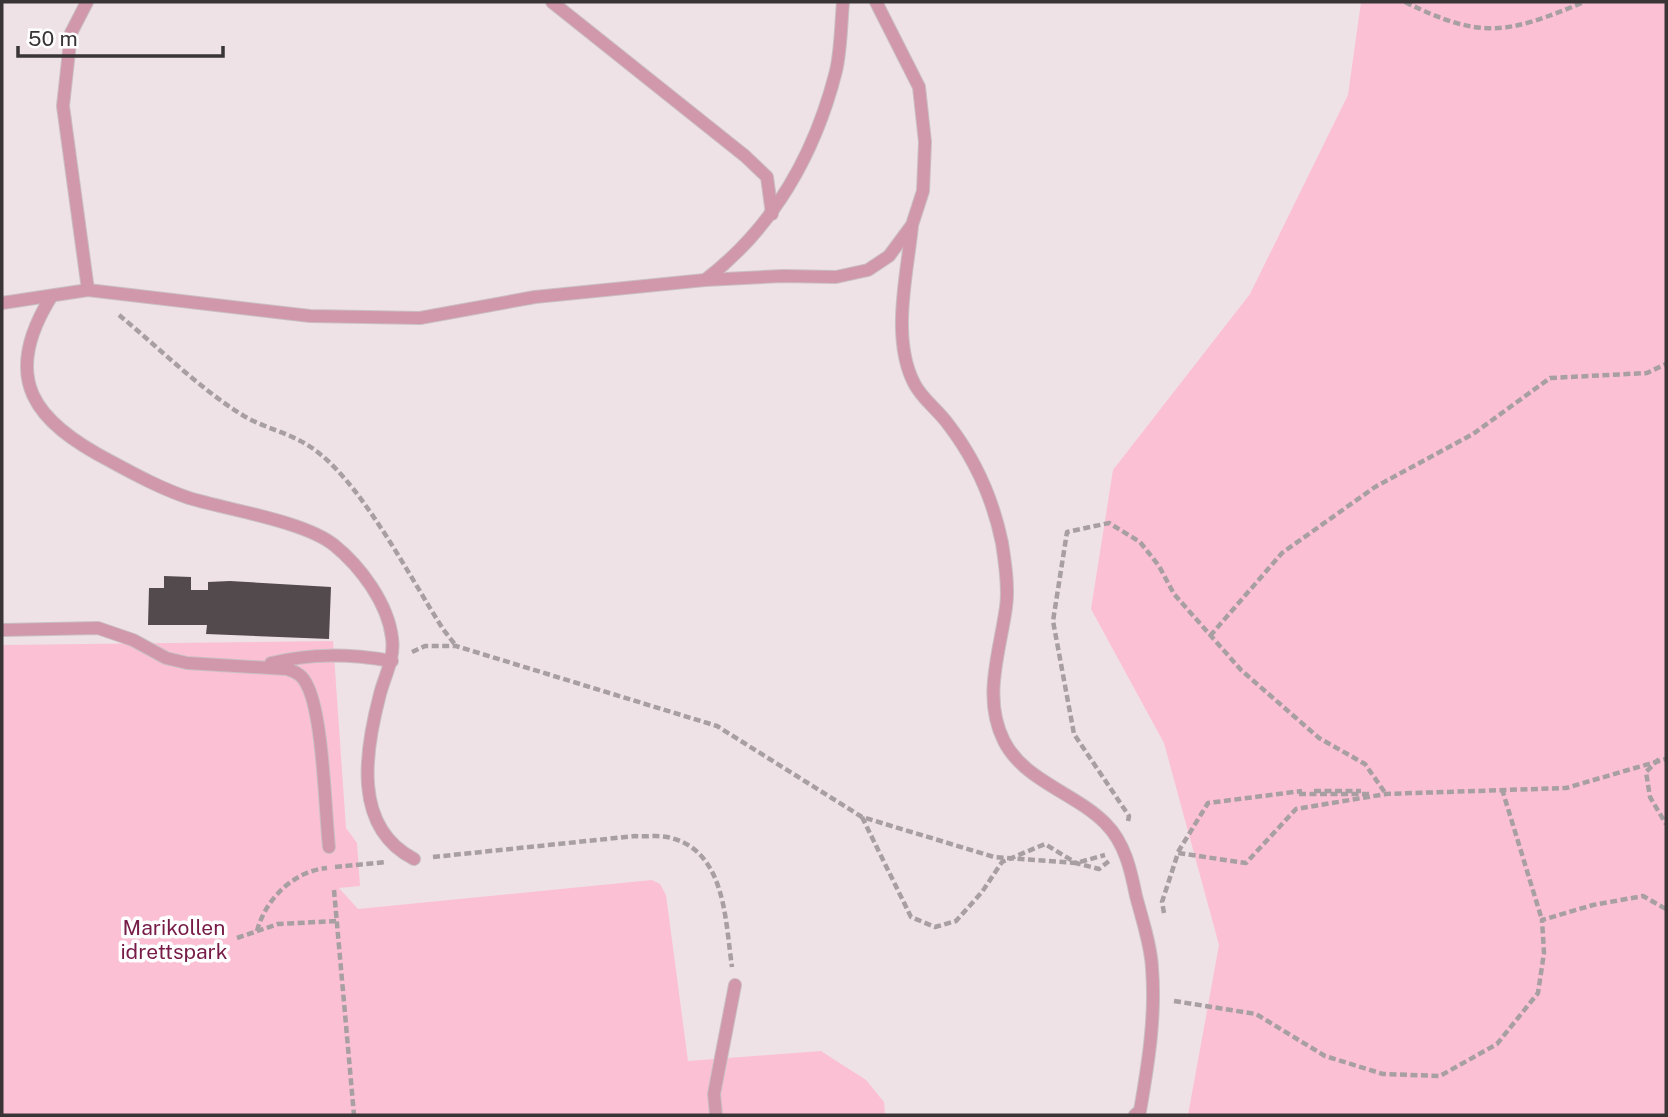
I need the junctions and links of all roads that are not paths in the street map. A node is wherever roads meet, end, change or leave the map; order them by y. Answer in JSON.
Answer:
{"nodes":[{"id":1,"x":87,"y":2,"type":"edge"},
{"id":2,"x":552,"y":2,"type":"edge"},
{"id":3,"x":843,"y":2,"type":"edge"},
{"id":4,"x":876,"y":2,"type":"edge"},
{"id":5,"x":772,"y":214,"type":"junction"},
{"id":6,"x":912,"y":225,"type":"junction"},
{"id":7,"x":705,"y":280,"type":"junction"},
{"id":8,"x":88,"y":290,"type":"junction"},
{"id":9,"x":51,"y":297,"type":"junction"},
{"id":10,"x":2,"y":303,"type":"edge"},
{"id":11,"x":2,"y":630,"type":"edge"},
{"id":12,"x":392,"y":660,"type":"junction"},
{"id":13,"x":253,"y":667,"type":"junction"},
{"id":14,"x":329,"y":847,"type":"dead end"},
{"id":15,"x":414,"y":859,"type":"road end"},
{"id":16,"x":735,"y":985,"type":"road end"},
{"id":17,"x":716,"y":1115,"type":"edge"},
{"id":18,"x":1135,"y":1115,"type":"edge"}],
"edges":[{"from":1,"to":8,"type":"lane"},
{"from":2,"to":5,"type":"lane"},
{"from":3,"to":5,"type":"lane"},
{"from":4,"to":6,"type":"lane"},
{"from":5,"to":7,"type":"lane"},
{"from":6,"to":7,"type":"lane"},
{"from":6,"to":18,"type":"lane"},
{"from":7,"to":8,"type":"lane"},
{"from":8,"to":9,"type":"lane"},
{"from":9,"to":10,"type":"lane"},
{"from":9,"to":12,"type":"lane"},
{"from":11,"to":13,"type":"lane"},
{"from":12,"to":13,"type":"lane"},
{"from":12,"to":15,"type":"lane"},
{"from":13,"to":14,"type":"lane"},
{"from":16,"to":17,"type":"lane"}]}
